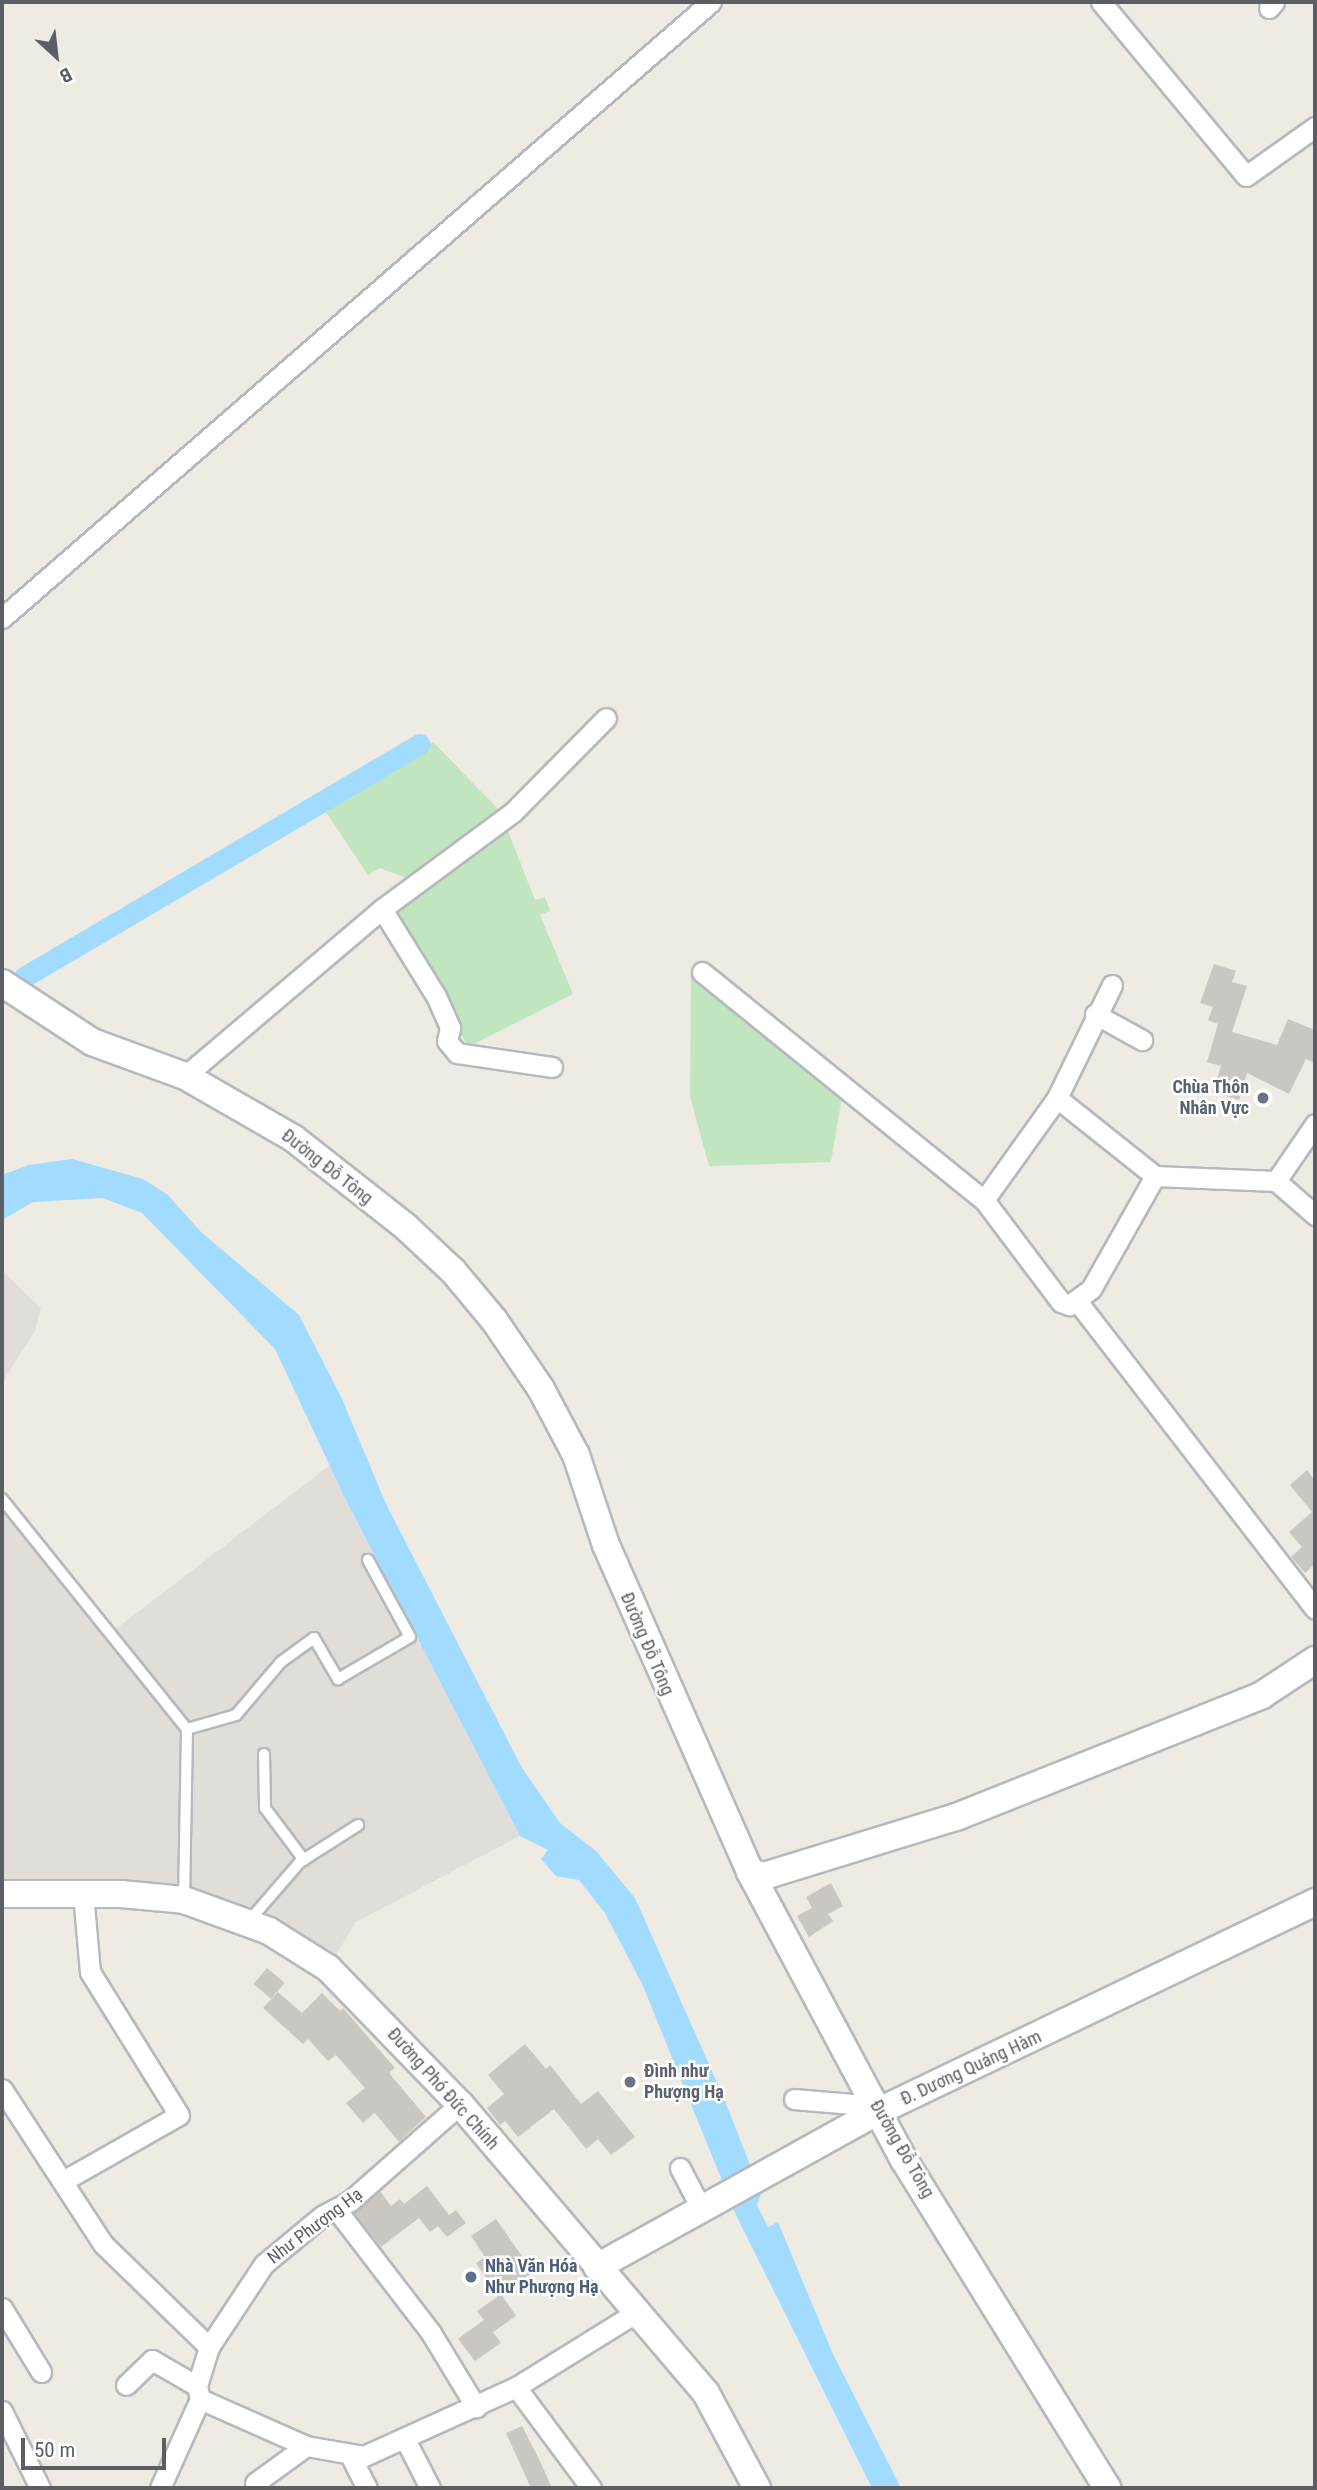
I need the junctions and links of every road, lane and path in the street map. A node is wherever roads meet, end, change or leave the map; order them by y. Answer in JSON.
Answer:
{"nodes":[{"id":1,"x":710,"y":2,"type":"edge"},
{"id":2,"x":1101,"y":2,"type":"edge"},
{"id":3,"x":1315,"y":127,"type":"edge"},
{"id":4,"x":2,"y":618,"type":"edge"},
{"id":5,"x":606,"y":718,"type":"dead end"},
{"id":6,"x":382,"y":909,"type":"junction"},
{"id":7,"x":702,"y":972,"type":"dead end"},
{"id":8,"x":2,"y":983,"type":"edge"},
{"id":9,"x":1112,"y":985,"type":"dead end"},
{"id":10,"x":1095,"y":1014,"type":"junction"},
{"id":11,"x":1142,"y":1040,"type":"dead end"},
{"id":12,"x":552,"y":1067,"type":"dead end"},
{"id":13,"x":185,"y":1076,"type":"junction"},
{"id":14,"x":1057,"y":1098,"type":"junction"},
{"id":15,"x":1315,"y":1124,"type":"edge"},
{"id":16,"x":1155,"y":1176,"type":"junction"},
{"id":17,"x":1276,"y":1181,"type":"junction"},
{"id":18,"x":984,"y":1200,"type":"junction"},
{"id":19,"x":1315,"y":1215,"type":"edge"},
{"id":20,"x":1077,"y":1301,"type":"junction"},
{"id":21,"x":2,"y":1499,"type":"edge"},
{"id":22,"x":368,"y":1560,"type":"dead end"},
{"id":23,"x":1315,"y":1609,"type":"edge"},
{"id":24,"x":1315,"y":1660,"type":"edge"},
{"id":25,"x":187,"y":1729,"type":"junction"},
{"id":26,"x":264,"y":1754,"type":"dead end"},
{"id":27,"x":358,"y":1825,"type":"dead end"},
{"id":28,"x":304,"y":1860,"type":"junction"},
{"id":29,"x":750,"y":1872,"type":"junction"},
{"id":30,"x":83,"y":1893,"type":"junction"},
{"id":31,"x":2,"y":1894,"type":"edge"},
{"id":32,"x":184,"y":1899,"type":"junction"},
{"id":33,"x":1315,"y":1902,"type":"edge"},
{"id":34,"x":248,"y":1922,"type":"junction"},
{"id":35,"x":2,"y":2088,"type":"edge"},
{"id":36,"x":794,"y":2099,"type":"dead end"},
{"id":37,"x":460,"y":2104,"type":"junction"},
{"id":38,"x":878,"y":2108,"type":"junction"},
{"id":39,"x":680,"y":2168,"type":"dead end"},
{"id":40,"x":63,"y":2181,"type":"junction"},
{"id":41,"x":706,"y":2207,"type":"junction"},
{"id":42,"x":336,"y":2209,"type":"junction"},
{"id":43,"x":597,"y":2267,"type":"junction"},
{"id":44,"x":2,"y":2308,"type":"edge"},
{"id":45,"x":637,"y":2312,"type":"junction"},
{"id":46,"x":209,"y":2347,"type":"junction"},
{"id":47,"x":41,"y":2372,"type":"dead end"},
{"id":48,"x":126,"y":2385,"type":"dead end"},
{"id":49,"x":516,"y":2387,"type":"junction"},
{"id":50,"x":199,"y":2393,"type":"junction"},
{"id":51,"x":476,"y":2407,"type":"junction"},
{"id":52,"x":2,"y":2411,"type":"edge"},
{"id":53,"x":406,"y":2441,"type":"junction"},
{"id":54,"x":306,"y":2446,"type":"junction"},
{"id":55,"x":351,"y":2457,"type":"junction"},
{"id":56,"x":41,"y":2482,"type":"edge"},
{"id":57,"x":255,"y":2483,"type":"dead end"},
{"id":58,"x":160,"y":2488,"type":"edge"},
{"id":59,"x":366,"y":2488,"type":"edge"},
{"id":60,"x":430,"y":2488,"type":"edge"},
{"id":61,"x":591,"y":2488,"type":"edge"},
{"id":62,"x":757,"y":2488,"type":"edge"},
{"id":63,"x":1107,"y":2488,"type":"edge"}],
"edges":[{"from":1,"to":4,"type":"street"},
{"from":2,"to":3,"type":"street"},
{"from":5,"to":6,"type":"street"},
{"from":6,"to":12,"type":"street"},
{"from":6,"to":13,"type":"street"},
{"from":7,"to":18,"type":"street"},
{"from":8,"to":13,"type":"main road","name":"Đường Đỗ Tông"},
{"from":9,"to":10,"type":"street"},
{"from":10,"to":11,"type":"street"},
{"from":10,"to":14,"type":"street"},
{"from":13,"to":29,"type":"main road","name":"Đường Đỗ Tông"},
{"from":14,"to":16,"type":"street"},
{"from":14,"to":18,"type":"street"},
{"from":15,"to":17,"type":"street"},
{"from":16,"to":17,"type":"street"},
{"from":16,"to":20,"type":"street"},
{"from":17,"to":19,"type":"street"},
{"from":18,"to":20,"type":"street"},
{"from":20,"to":23,"type":"street"},
{"from":21,"to":25,"type":"lane"},
{"from":22,"to":25,"type":"lane"},
{"from":24,"to":29,"type":"main road"},
{"from":25,"to":32,"type":"lane"},
{"from":26,"to":28,"type":"lane"},
{"from":27,"to":28,"type":"lane"},
{"from":28,"to":34,"type":"lane"},
{"from":29,"to":38,"type":"main road","name":"Đường Đỗ Tông"},
{"from":30,"to":31,"type":"main road","name":"Đường Phó Đức Chính"},
{"from":30,"to":32,"type":"main road","name":"Đường Phó Đức Chính"},
{"from":30,"to":40,"type":"street"},
{"from":32,"to":34,"type":"main road","name":"Đường Phó Đức Chính"},
{"from":33,"to":38,"type":"main road","name":"Đ. Dương Quảng Hàm"},
{"from":34,"to":37,"type":"main road","name":"Đường Phó Đức Chính"},
{"from":35,"to":40,"type":"street"},
{"from":36,"to":38,"type":"street"},
{"from":37,"to":42,"type":"street","name":"Như Phượng Hạ"},
{"from":37,"to":43,"type":"main road","name":"Đường Phó Đức Chính"},
{"from":38,"to":41,"type":"main road","name":"Đ. Dương Quảng Hàm"},
{"from":38,"to":63,"type":"main road","name":"Đường Đỗ Tông"},
{"from":39,"to":41,"type":"street"},
{"from":40,"to":46,"type":"street"},
{"from":41,"to":43,"type":"main road","name":"Đ. Dương Quảng Hàm"},
{"from":42,"to":46,"type":"street","name":"Như Phượng Hạ"},
{"from":42,"to":51,"type":"street"},
{"from":43,"to":45,"type":"main road","name":"Đường Phó Đức Chính"},
{"from":44,"to":47,"type":"street"},
{"from":45,"to":49,"type":"street"},
{"from":45,"to":62,"type":"main road","name":"Đường Phó Đức Chính"},
{"from":46,"to":50,"type":"street","name":"Như Phượng Hạ"},
{"from":48,"to":50,"type":"street"},
{"from":49,"to":51,"type":"street"},
{"from":49,"to":61,"type":"street"},
{"from":50,"to":54,"type":"street"},
{"from":50,"to":58,"type":"street","name":"Như Phượng Hạ"},
{"from":51,"to":53,"type":"street"},
{"from":52,"to":56,"type":"street"},
{"from":53,"to":55,"type":"street"},
{"from":53,"to":60,"type":"street"},
{"from":54,"to":55,"type":"street"},
{"from":54,"to":57,"type":"street"},
{"from":55,"to":59,"type":"street"}]}
